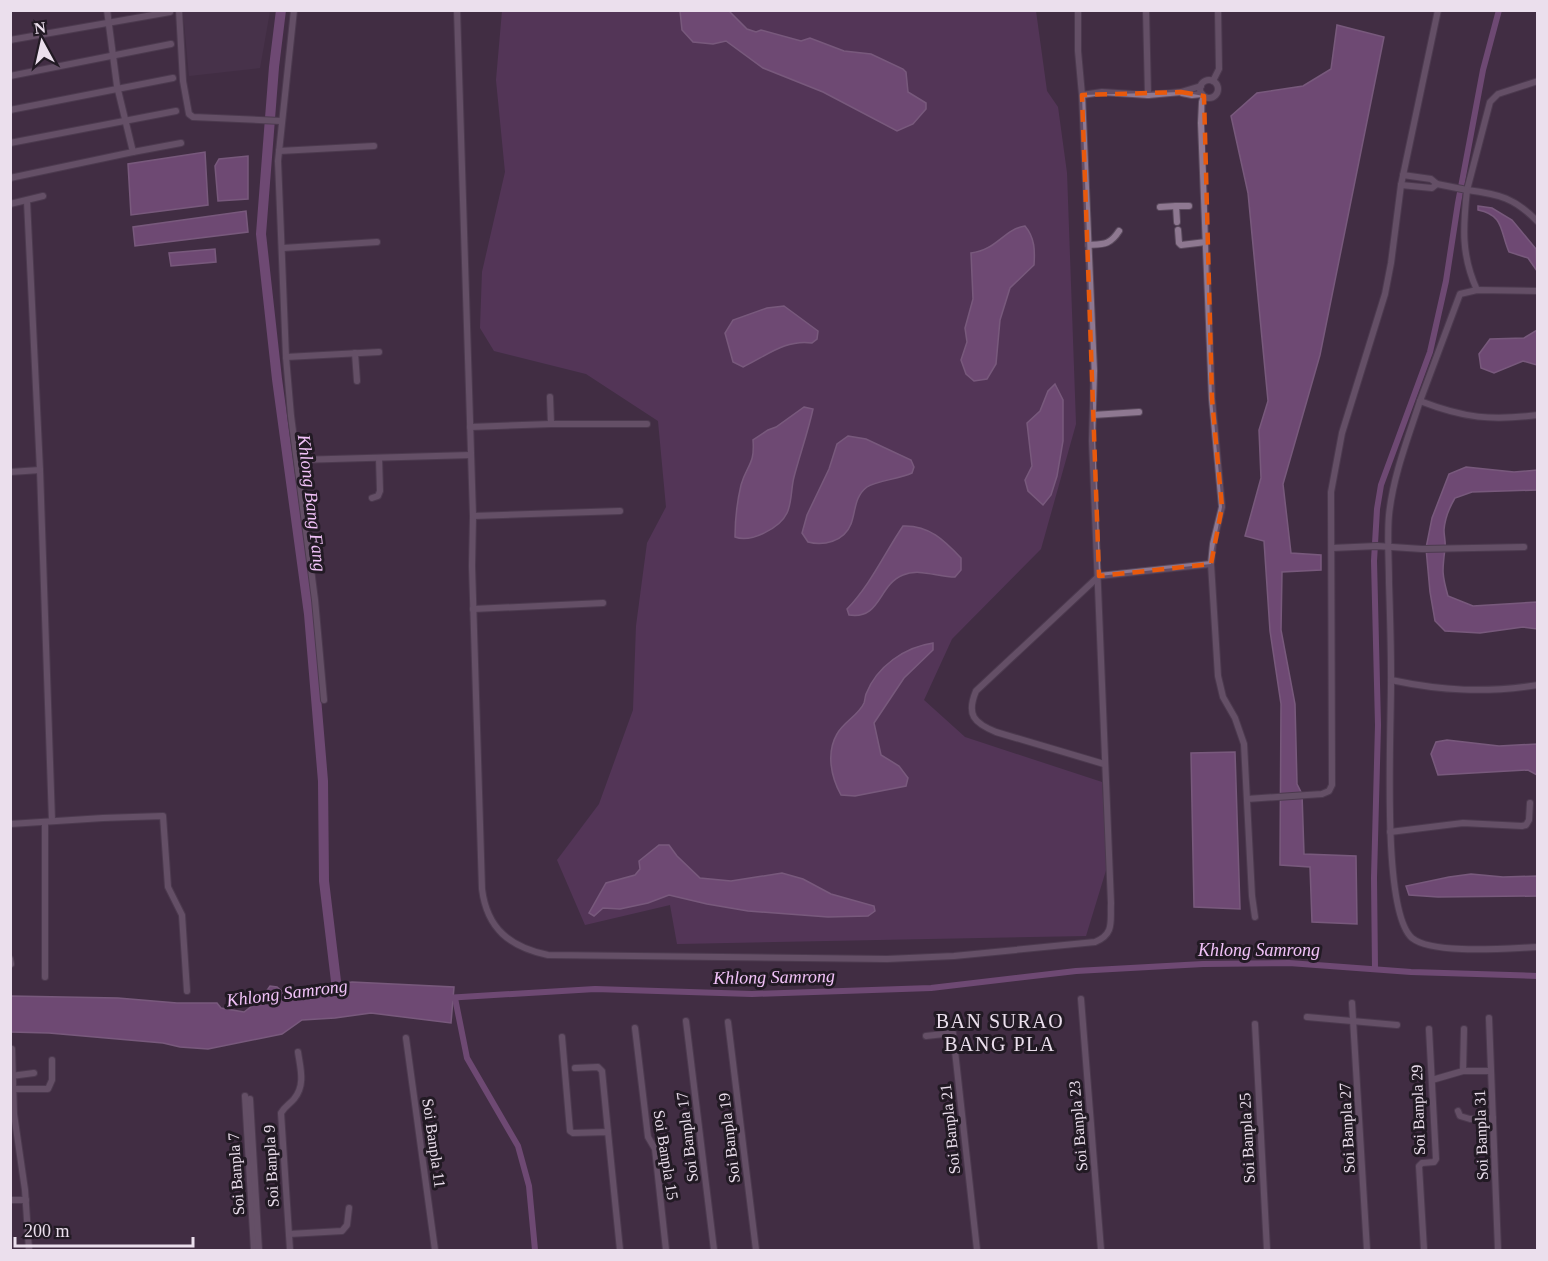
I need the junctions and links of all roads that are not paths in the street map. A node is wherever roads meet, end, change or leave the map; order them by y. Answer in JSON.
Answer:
{"nodes":[{"id":1,"x":107,"y":10,"type":"edge"},
{"id":2,"x":179,"y":10,"type":"edge"},
{"id":3,"x":294,"y":10,"type":"edge"},
{"id":4,"x":457,"y":10,"type":"edge"},
{"id":5,"x":1078,"y":10,"type":"edge"},
{"id":6,"x":1146,"y":10,"type":"edge"},
{"id":7,"x":1218,"y":10,"type":"edge"},
{"id":8,"x":1438,"y":10,"type":"edge"},
{"id":9,"x":170,"y":12,"type":"edge"},
{"id":10,"x":108,"y":23,"type":"junction"},
{"id":11,"x":10,"y":40,"type":"edge"},
{"id":12,"x":171,"y":44,"type":"dead end"},
{"id":13,"x":112,"y":56,"type":"junction"},
{"id":14,"x":10,"y":76,"type":"edge"},
{"id":15,"x":173,"y":78,"type":"dead end"},
{"id":16,"x":1213,"y":81,"type":"junction"},
{"id":17,"x":1538,"y":81,"type":"edge"},
{"id":18,"x":1201,"y":86,"type":"junction"},
{"id":19,"x":118,"y":89,"type":"junction"},
{"id":20,"x":1181,"y":92,"type":"junction"},
{"id":21,"x":1082,"y":95,"type":"junction"},
{"id":22,"x":1148,"y":95,"type":"junction"},
{"id":23,"x":1203,"y":95,"type":"junction"},
{"id":24,"x":10,"y":110,"type":"edge"},
{"id":25,"x":176,"y":111,"type":"dead end"},
{"id":26,"x":125,"y":121,"type":"junction"},
{"id":27,"x":281,"y":121,"type":"junction"},
{"id":28,"x":10,"y":143,"type":"edge"},
{"id":29,"x":182,"y":143,"type":"dead end"},
{"id":30,"x":374,"y":146,"type":"dead end"},
{"id":31,"x":279,"y":151,"type":"junction"},
{"id":32,"x":133,"y":152,"type":"junction"},
{"id":33,"x":1403,"y":175,"type":"junction"},
{"id":34,"x":10,"y":178,"type":"edge"},
{"id":35,"x":1401,"y":184,"type":"junction"},
{"id":36,"x":1437,"y":184,"type":"junction"},
{"id":37,"x":1465,"y":190,"type":"junction"},
{"id":38,"x":43,"y":196,"type":"dead end"},
{"id":39,"x":27,"y":201,"type":"junction"},
{"id":40,"x":10,"y":204,"type":"edge"},
{"id":41,"x":1176,"y":206,"type":"junction"},
{"id":42,"x":1189,"y":206,"type":"dead end"},
{"id":43,"x":1160,"y":207,"type":"dead end"},
{"id":44,"x":1177,"y":222,"type":"dead end"},
{"id":45,"x":1538,"y":222,"type":"edge"},
{"id":46,"x":1178,"y":230,"type":"dead end"},
{"id":47,"x":1119,"y":231,"type":"dead end"},
{"id":48,"x":378,"y":242,"type":"dead end"},
{"id":49,"x":1206,"y":242,"type":"junction"},
{"id":50,"x":1088,"y":245,"type":"junction"},
{"id":51,"x":283,"y":248,"type":"junction"},
{"id":52,"x":1477,"y":290,"type":"junction"},
{"id":53,"x":1535,"y":291,"type":"edge"},
{"id":54,"x":379,"y":352,"type":"dead end"},
{"id":55,"x":356,"y":353,"type":"junction"},
{"id":56,"x":286,"y":357,"type":"junction"},
{"id":57,"x":357,"y":381,"type":"dead end"},
{"id":58,"x":550,"y":397,"type":"dead end"},
{"id":59,"x":1420,"y":401,"type":"junction"},
{"id":60,"x":1138,"y":412,"type":"dead end"},
{"id":61,"x":1538,"y":414,"type":"edge"},
{"id":62,"x":1093,"y":415,"type":"junction"},
{"id":63,"x":551,"y":424,"type":"junction"},
{"id":64,"x":647,"y":424,"type":"dead end"},
{"id":65,"x":470,"y":427,"type":"junction"},
{"id":66,"x":471,"y":455,"type":"junction"},
{"id":67,"x":379,"y":458,"type":"junction"},
{"id":68,"x":297,"y":460,"type":"junction"},
{"id":69,"x":40,"y":470,"type":"junction"},
{"id":70,"x":10,"y":472,"type":"edge"},
{"id":71,"x":372,"y":498,"type":"dead end"},
{"id":72,"x":620,"y":511,"type":"dead end"},
{"id":73,"x":473,"y":516,"type":"junction"},
{"id":74,"x":1388,"y":547,"type":"junction"},
{"id":75,"x":1524,"y":547,"type":"dead end"},
{"id":76,"x":1332,"y":548,"type":"junction"},
{"id":77,"x":1211,"y":564,"type":"junction"},
{"id":78,"x":1099,"y":576,"type":"junction"},
{"id":79,"x":603,"y":603,"type":"dead end"},
{"id":80,"x":473,"y":609,"type":"junction"},
{"id":81,"x":1391,"y":681,"type":"junction"},
{"id":82,"x":1538,"y":685,"type":"edge"},
{"id":83,"x":324,"y":700,"type":"dead end"},
{"id":84,"x":1104,"y":764,"type":"junction"},
{"id":85,"x":1247,"y":800,"type":"junction"},
{"id":86,"x":1530,"y":803,"type":"dead end"},
{"id":87,"x":49,"y":822,"type":"junction"},
{"id":88,"x":10,"y":824,"type":"edge"},
{"id":89,"x":1390,"y":832,"type":"junction"},
{"id":90,"x":1255,"y":917,"type":"dead end"},
{"id":91,"x":1538,"y":947,"type":"edge"},
{"id":92,"x":45,"y":977,"type":"dead end"},
{"id":93,"x":187,"y":991,"type":"dead end"},
{"id":94,"x":1081,"y":999,"type":"dead end"},
{"id":95,"x":1352,"y":1003,"type":"dead end"},
{"id":96,"x":1307,"y":1017,"type":"dead end"},
{"id":97,"x":1489,"y":1018,"type":"dead end"},
{"id":98,"x":1353,"y":1020,"type":"junction"},
{"id":99,"x":686,"y":1021,"type":"dead end"},
{"id":100,"x":728,"y":1022,"type":"dead end"},
{"id":101,"x":1255,"y":1024,"type":"dead end"},
{"id":102,"x":1397,"y":1025,"type":"dead end"},
{"id":103,"x":635,"y":1028,"type":"dead end"},
{"id":104,"x":1428,"y":1029,"type":"dead end"},
{"id":105,"x":1464,"y":1029,"type":"dead end"},
{"id":106,"x":926,"y":1036,"type":"dead end"},
{"id":107,"x":562,"y":1037,"type":"dead end"},
{"id":108,"x":406,"y":1038,"type":"dead end"},
{"id":109,"x":12,"y":1049,"type":"edge"},
{"id":110,"x":298,"y":1052,"type":"dead end"},
{"id":111,"x":52,"y":1060,"type":"dead end"},
{"id":112,"x":575,"y":1068,"type":"dead end"},
{"id":113,"x":1463,"y":1071,"type":"junction"},
{"id":114,"x":1491,"y":1071,"type":"junction"},
{"id":115,"x":33,"y":1073,"type":"dead end"},
{"id":116,"x":12,"y":1076,"type":"edge"},
{"id":117,"x":1432,"y":1080,"type":"junction"},
{"id":118,"x":13,"y":1089,"type":"junction"},
{"id":119,"x":247,"y":1098,"type":"dead end"},
{"id":120,"x":1458,"y":1111,"type":"dead end"},
{"id":121,"x":1493,"y":1118,"type":"junction"},
{"id":122,"x":608,"y":1132,"type":"junction"},
{"id":123,"x":10,"y":1200,"type":"edge"},
{"id":124,"x":26,"y":1200,"type":"junction"},
{"id":125,"x":349,"y":1208,"type":"dead end"},
{"id":126,"x":289,"y":1234,"type":"junction"},
{"id":127,"x":28,"y":1251,"type":"edge"},
{"id":128,"x":257,"y":1251,"type":"edge"},
{"id":129,"x":290,"y":1251,"type":"edge"},
{"id":130,"x":435,"y":1251,"type":"edge"},
{"id":131,"x":620,"y":1251,"type":"edge"},
{"id":132,"x":666,"y":1251,"type":"edge"},
{"id":133,"x":714,"y":1251,"type":"edge"},
{"id":134,"x":756,"y":1251,"type":"edge"},
{"id":135,"x":977,"y":1251,"type":"edge"},
{"id":136,"x":1101,"y":1251,"type":"edge"},
{"id":137,"x":1267,"y":1251,"type":"edge"},
{"id":138,"x":1367,"y":1251,"type":"edge"},
{"id":139,"x":1424,"y":1251,"type":"edge"},
{"id":140,"x":1498,"y":1251,"type":"edge"}],
"edges":[{"from":1,"to":10,"type":"street"},
{"from":2,"to":27,"type":"street"},
{"from":3,"to":27,"type":"street"},
{"from":4,"to":65,"type":"street"},
{"from":5,"to":21,"type":"street"},
{"from":6,"to":22,"type":"street"},
{"from":7,"to":16,"type":"street"},
{"from":8,"to":33,"type":"street"},
{"from":9,"to":10,"type":"street"},
{"from":10,"to":11,"type":"street"},
{"from":10,"to":13,"type":"street"},
{"from":12,"to":13,"type":"street"},
{"from":13,"to":14,"type":"street"},
{"from":13,"to":19,"type":"street"},
{"from":15,"to":19,"type":"street"},
{"from":16,"to":18,"type":"street"},
{"from":16,"to":23,"type":"street"},
{"from":17,"to":37,"type":"street"},
{"from":18,"to":20,"type":"street"},
{"from":18,"to":23,"type":"street"},
{"from":19,"to":24,"type":"street"},
{"from":19,"to":26,"type":"street"},
{"from":20,"to":22,"type":"street"},
{"from":20,"to":23,"type":"street"},
{"from":21,"to":22,"type":"street"},
{"from":21,"to":50,"type":"street"},
{"from":23,"to":49,"type":"street"},
{"from":25,"to":26,"type":"street"},
{"from":26,"to":28,"type":"street"},
{"from":26,"to":32,"type":"street"},
{"from":27,"to":31,"type":"street"},
{"from":29,"to":32,"type":"street"},
{"from":30,"to":31,"type":"street"},
{"from":31,"to":51,"type":"street"},
{"from":32,"to":34,"type":"street"},
{"from":33,"to":35,"type":"street"},
{"from":33,"to":36,"type":"street"},
{"from":35,"to":36,"type":"street"},
{"from":35,"to":76,"type":"street"},
{"from":36,"to":37,"type":"street"},
{"from":37,"to":45,"type":"street"},
{"from":37,"to":52,"type":"street"},
{"from":38,"to":39,"type":"street"},
{"from":39,"to":40,"type":"street"},
{"from":39,"to":69,"type":"street"},
{"from":41,"to":42,"type":"street"},
{"from":41,"to":43,"type":"street"},
{"from":41,"to":44,"type":"street"},
{"from":46,"to":49,"type":"street"},
{"from":47,"to":50,"type":"street"},
{"from":48,"to":51,"type":"street"},
{"from":49,"to":77,"type":"street"},
{"from":50,"to":62,"type":"street"},
{"from":51,"to":56,"type":"street"},
{"from":52,"to":53,"type":"street"},
{"from":52,"to":59,"type":"street"},
{"from":54,"to":55,"type":"street"},
{"from":55,"to":56,"type":"street"},
{"from":55,"to":57,"type":"street"},
{"from":56,"to":68,"type":"street"},
{"from":58,"to":63,"type":"street"},
{"from":59,"to":61,"type":"street"},
{"from":59,"to":74,"type":"street"},
{"from":60,"to":62,"type":"street"},
{"from":62,"to":78,"type":"street"},
{"from":63,"to":64,"type":"street"},
{"from":63,"to":65,"type":"street"},
{"from":65,"to":66,"type":"street"},
{"from":66,"to":67,"type":"street"},
{"from":66,"to":73,"type":"street"},
{"from":67,"to":68,"type":"street"},
{"from":67,"to":71,"type":"street"},
{"from":68,"to":83,"type":"street"},
{"from":69,"to":70,"type":"street"},
{"from":69,"to":87,"type":"street"},
{"from":72,"to":73,"type":"street"},
{"from":73,"to":80,"type":"street"},
{"from":74,"to":75,"type":"street"},
{"from":74,"to":76,"type":"street"},
{"from":74,"to":81,"type":"street"},
{"from":76,"to":85,"type":"street"},
{"from":77,"to":78,"type":"street"},
{"from":77,"to":85,"type":"street"},
{"from":78,"to":84,"type":"street"},
{"from":78,"to":84,"type":"street"},
{"from":79,"to":80,"type":"street"},
{"from":80,"to":84,"type":"street"},
{"from":81,"to":82,"type":"street"},
{"from":81,"to":89,"type":"street"},
{"from":85,"to":90,"type":"street"},
{"from":86,"to":89,"type":"street"},
{"from":87,"to":88,"type":"street"},
{"from":87,"to":92,"type":"street"},
{"from":87,"to":93,"type":"street"},
{"from":89,"to":91,"type":"street"},
{"from":94,"to":136,"type":"street","name":"Soi Banpla 23"},
{"from":95,"to":98,"type":"street","name":"Soi Banpla 27"},
{"from":96,"to":98,"type":"street"},
{"from":97,"to":114,"type":"street","name":"Soi Banpla 31"},
{"from":98,"to":102,"type":"street"},
{"from":98,"to":138,"type":"street","name":"Soi Banpla 27"},
{"from":99,"to":133,"type":"street","name":"Soi Banpla 17"},
{"from":100,"to":134,"type":"street","name":"Soi Banpla 19"},
{"from":101,"to":137,"type":"street","name":"Soi Banpla 25"},
{"from":103,"to":132,"type":"street","name":"Soi Banpla 15"},
{"from":104,"to":117,"type":"street","name":"Soi Banpla 29"},
{"from":105,"to":113,"type":"street"},
{"from":106,"to":135,"type":"street","name":"Soi Banpla 21"},
{"from":107,"to":122,"type":"street"},
{"from":108,"to":130,"type":"street","name":"Soi Banpla 11"},
{"from":109,"to":116,"type":"street"},
{"from":110,"to":126,"type":"street","name":"Soi Banpla 9"},
{"from":111,"to":118,"type":"street"},
{"from":112,"to":122,"type":"street"},
{"from":113,"to":114,"type":"street"},
{"from":113,"to":117,"type":"street"},
{"from":114,"to":121,"type":"street","name":"Soi Banpla 31"},
{"from":115,"to":116,"type":"street"},
{"from":116,"to":118,"type":"street"},
{"from":117,"to":139,"type":"street","name":"Soi Banpla 29"},
{"from":118,"to":124,"type":"street"},
{"from":119,"to":128,"type":"street"},
{"from":120,"to":121,"type":"street"},
{"from":121,"to":140,"type":"street","name":"Soi Banpla 31"},
{"from":122,"to":131,"type":"street"},
{"from":123,"to":124,"type":"street"},
{"from":124,"to":127,"type":"street"},
{"from":125,"to":126,"type":"street"},
{"from":126,"to":129,"type":"street","name":"Soi Banpla 9"}]}
